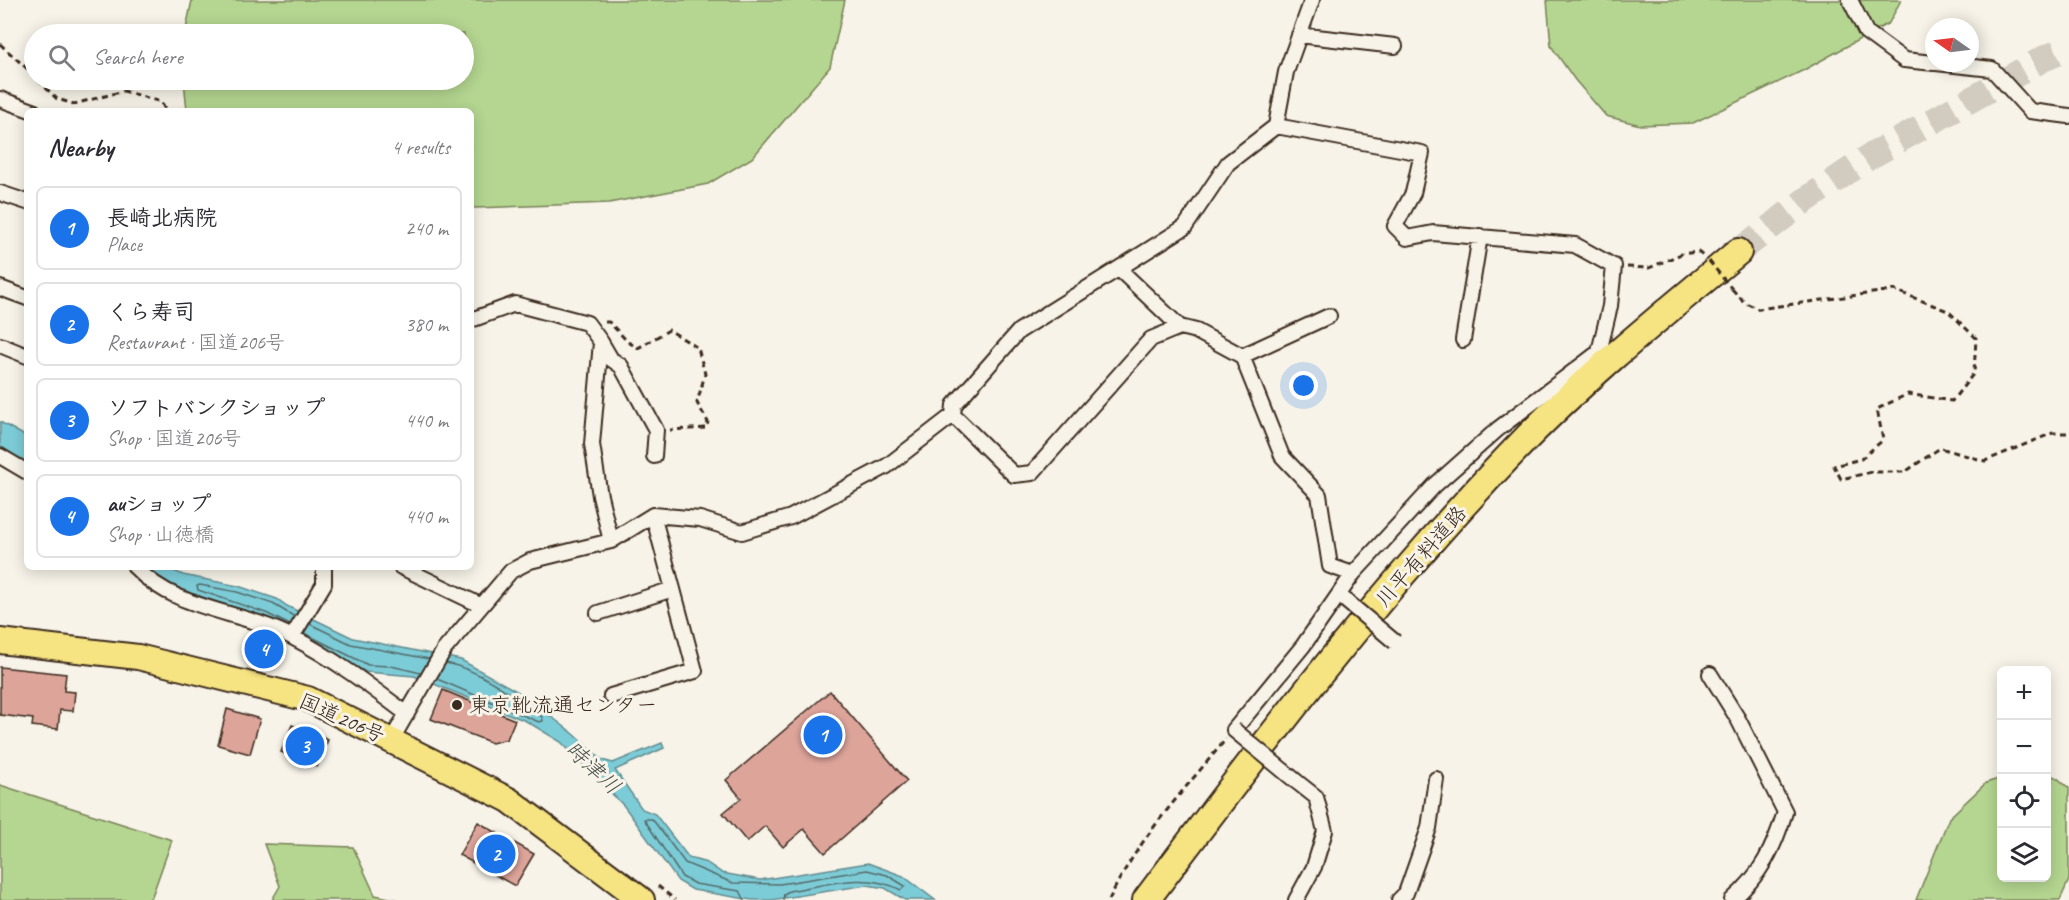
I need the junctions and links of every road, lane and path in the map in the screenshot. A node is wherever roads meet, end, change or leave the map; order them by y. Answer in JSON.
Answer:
{"nodes":[{"id":1,"x":1312,"y":0,"type":"edge"},
{"id":2,"x":1850,"y":0,"type":"edge"},
{"id":3,"x":1299,"y":35,"type":"junction"},
{"id":4,"x":0,"y":44,"type":"edge"},
{"id":5,"x":1395,"y":46,"type":"dead end"},
{"id":6,"x":1925,"y":62,"type":"edge"},
{"id":7,"x":24,"y":66,"type":"edge"},
{"id":8,"x":1979,"y":68,"type":"edge"},
{"id":9,"x":48,"y":90,"type":"edge"},
{"id":10,"x":0,"y":99,"type":"edge"},
{"id":11,"x":25,"y":108,"type":"edge"},
{"id":12,"x":164,"y":108,"type":"edge"},
{"id":13,"x":2069,"y":116,"type":"edge"},
{"id":14,"x":1276,"y":126,"type":"junction"},
{"id":15,"x":0,"y":193,"type":"edge"},
{"id":16,"x":24,"y":201,"type":"edge"},
{"id":17,"x":1480,"y":236,"type":"junction"},
{"id":18,"x":1614,"y":266,"type":"junction"},
{"id":19,"x":1119,"y":268,"type":"junction"},
{"id":20,"x":0,"y":288,"type":"edge"},
{"id":21,"x":24,"y":297,"type":"edge"},
{"id":22,"x":1329,"y":316,"type":"dead end"},
{"id":23,"x":474,"y":319,"type":"edge"},
{"id":24,"x":587,"y":323,"type":"junction"},
{"id":25,"x":1180,"y":327,"type":"junction"},
{"id":26,"x":1462,"y":340,"type":"dead end"},
{"id":27,"x":601,"y":342,"type":"junction"},
{"id":28,"x":0,"y":345,"type":"edge"},
{"id":29,"x":24,"y":355,"type":"edge"},
{"id":30,"x":1242,"y":356,"type":"junction"},
{"id":31,"x":953,"y":415,"type":"junction"},
{"id":32,"x":656,"y":430,"type":"junction"},
{"id":33,"x":2069,"y":433,"type":"edge"},
{"id":34,"x":0,"y":456,"type":"edge"},
{"id":35,"x":654,"y":456,"type":"dead end"},
{"id":36,"x":24,"y":470,"type":"edge"},
{"id":37,"x":653,"y":515,"type":"junction"},
{"id":38,"x":611,"y":542,"type":"junction"},
{"id":39,"x":138,"y":570,"type":"edge"},
{"id":40,"x":324,"y":570,"type":"edge"},
{"id":41,"x":407,"y":570,"type":"edge"},
{"id":42,"x":1353,"y":574,"type":"junction"},
{"id":43,"x":673,"y":589,"type":"junction"},
{"id":44,"x":1345,"y":600,"type":"dead end"},
{"id":45,"x":480,"y":605,"type":"junction"},
{"id":46,"x":598,"y":613,"type":"dead end"},
{"id":47,"x":292,"y":637,"type":"junction"},
{"id":48,"x":0,"y":641,"type":"edge"},
{"id":49,"x":1395,"y":642,"type":"dead end"},
{"id":50,"x":1710,"y":674,"type":"dead end"},
{"id":51,"x":611,"y":696,"type":"dead end"},
{"id":52,"x":407,"y":714,"type":"junction"},
{"id":53,"x":392,"y":739,"type":"junction"},
{"id":54,"x":1215,"y":753,"type":"dead end"},
{"id":55,"x":1436,"y":779,"type":"dead end"},
{"id":56,"x":642,"y":900,"type":"edge"},
{"id":57,"x":1109,"y":900,"type":"edge"},
{"id":58,"x":1146,"y":900,"type":"edge"},
{"id":59,"x":1161,"y":900,"type":"edge"},
{"id":60,"x":1296,"y":900,"type":"edge"},
{"id":61,"x":1399,"y":900,"type":"edge"},
{"id":62,"x":1732,"y":900,"type":"edge"}],
"edges":[{"from":1,"to":3,"type":"street"},
{"from":2,"to":6,"type":"street"},
{"from":3,"to":5,"type":"street"},
{"from":3,"to":14,"type":"street"},
{"from":4,"to":7,"type":"path"},
{"from":8,"to":13,"type":"street"},
{"from":9,"to":12,"type":"path"},
{"from":10,"to":11,"type":"street"},
{"from":14,"to":17,"type":"street"},
{"from":14,"to":19,"type":"street"},
{"from":15,"to":16,"type":"street"},
{"from":17,"to":18,"type":"street"},
{"from":17,"to":26,"type":"street"},
{"from":18,"to":33,"type":"path","bridge":true},
{"from":18,"to":42,"type":"street"},
{"from":19,"to":25,"type":"street"},
{"from":19,"to":31,"type":"street"},
{"from":20,"to":21,"type":"street"},
{"from":22,"to":30,"type":"street"},
{"from":23,"to":24,"type":"street"},
{"from":24,"to":27,"type":"street"},
{"from":24,"to":32,"type":"path"},
{"from":25,"to":30,"type":"street"},
{"from":25,"to":31,"type":"street"},
{"from":27,"to":32,"type":"street"},
{"from":27,"to":38,"type":"street"},
{"from":28,"to":29,"type":"street"},
{"from":30,"to":42,"type":"street"},
{"from":31,"to":37,"type":"street"},
{"from":32,"to":35,"type":"street"},
{"from":34,"to":36,"type":"street"},
{"from":37,"to":38,"type":"street"},
{"from":37,"to":43,"type":"street"},
{"from":38,"to":45,"type":"street"},
{"from":39,"to":47,"type":"street"},
{"from":40,"to":47,"type":"street"},
{"from":41,"to":45,"type":"street"},
{"from":42,"to":60,"type":"street","bridge":true},
{"from":43,"to":46,"type":"street"},
{"from":43,"to":51,"type":"street"},
{"from":44,"to":49,"type":"street","bridge":true},
{"from":45,"to":52,"type":"street"},
{"from":47,"to":52,"type":"street"},
{"from":48,"to":53,"type":"highway","name":"国道206号"},
{"from":50,"to":62,"type":"street"},
{"from":52,"to":53,"type":"street"},
{"from":53,"to":56,"type":"highway","name":"国道206号"},
{"from":54,"to":57,"type":"path"},
{"from":55,"to":61,"type":"street"},
{"from":58,"to":59,"type":"highway","name":"川平有料道路"}]}
